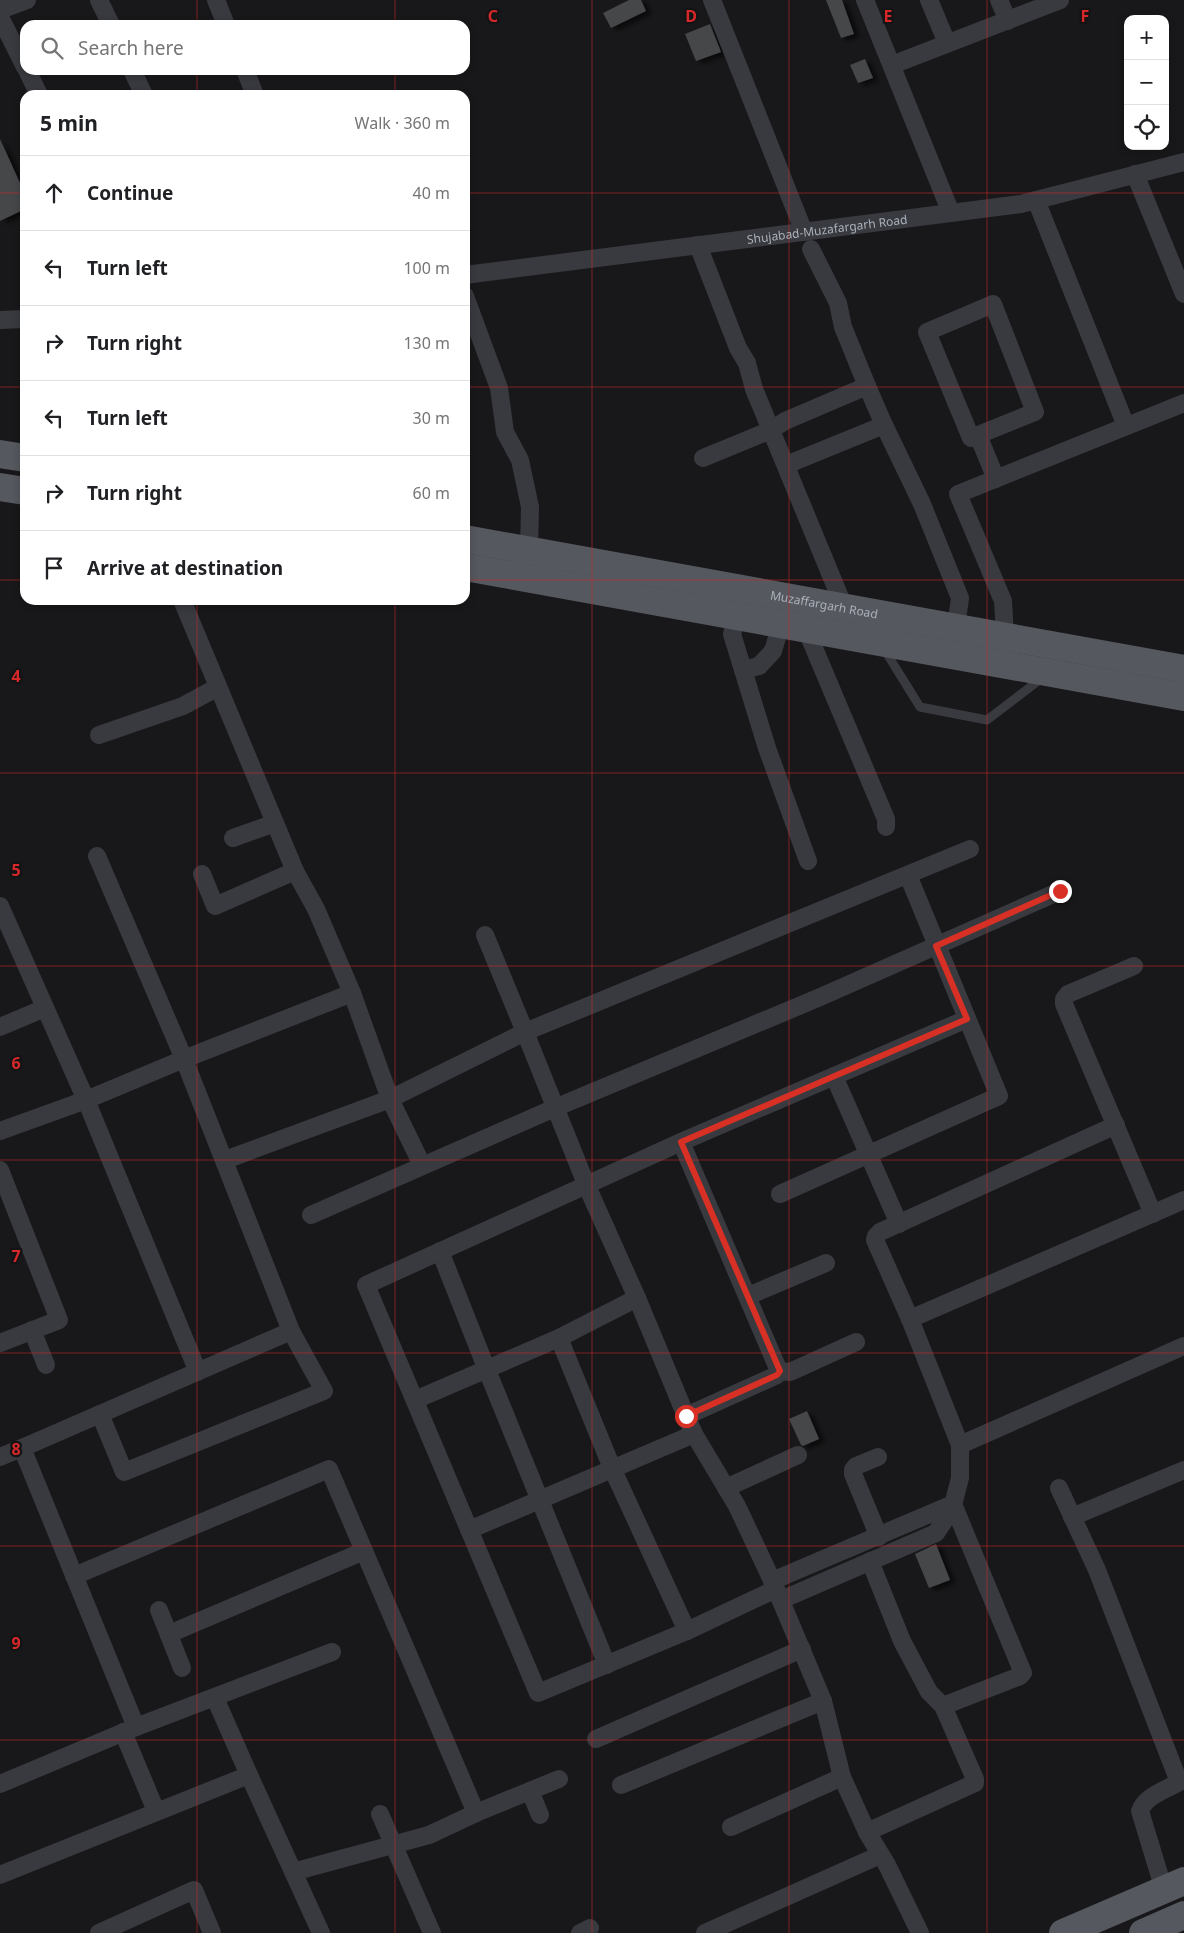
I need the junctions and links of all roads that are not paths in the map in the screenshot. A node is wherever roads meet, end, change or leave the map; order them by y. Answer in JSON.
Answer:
{"nodes":[{"id":1,"x":28,"y":0,"type":"edge"},
{"id":2,"x":99,"y":0,"type":"edge"},
{"id":3,"x":216,"y":0,"type":"edge"},
{"id":4,"x":712,"y":0,"type":"edge"},
{"id":5,"x":866,"y":0,"type":"edge"},
{"id":6,"x":929,"y":0,"type":"edge"},
{"id":7,"x":999,"y":0,"type":"edge"},
{"id":8,"x":1060,"y":0,"type":"edge"},
{"id":9,"x":0,"y":10,"type":"edge"},
{"id":10,"x":0,"y":17,"type":"edge"},
{"id":11,"x":109,"y":20,"type":"edge"},
{"id":12,"x":224,"y":20,"type":"edge"},
{"id":13,"x":1008,"y":21,"type":"junction"},
{"id":14,"x":947,"y":43,"type":"junction"},
{"id":15,"x":20,"y":56,"type":"edge"},
{"id":16,"x":892,"y":65,"type":"junction"},
{"id":17,"x":29,"y":75,"type":"edge"},
{"id":18,"x":134,"y":75,"type":"edge"},
{"id":19,"x":247,"y":75,"type":"edge"},
{"id":20,"x":37,"y":90,"type":"edge"},
{"id":21,"x":142,"y":90,"type":"edge"},
{"id":22,"x":253,"y":90,"type":"edge"},
{"id":23,"x":1184,"y":162,"type":"edge"},
{"id":24,"x":1135,"y":174,"type":"junction"},
{"id":25,"x":1036,"y":200,"type":"junction"},
{"id":26,"x":952,"y":213,"type":"junction"},
{"id":27,"x":804,"y":232,"type":"junction"},
{"id":28,"x":698,"y":246,"type":"junction"},
{"id":29,"x":811,"y":249,"type":"dead end"},
{"id":30,"x":470,"y":274,"type":"edge"},
{"id":31,"x":1184,"y":294,"type":"edge"},
{"id":32,"x":470,"y":310,"type":"edge"},
{"id":33,"x":20,"y":319,"type":"edge"},
{"id":34,"x":0,"y":320,"type":"edge"},
{"id":35,"x":867,"y":386,"type":"junction"},
{"id":36,"x":1184,"y":403,"type":"edge"},
{"id":37,"x":884,"y":425,"type":"junction"},
{"id":38,"x":1126,"y":426,"type":"junction"},
{"id":39,"x":771,"y":430,"type":"junction"},
{"id":40,"x":978,"y":435,"type":"junction"},
{"id":41,"x":0,"y":454,"type":"edge"},
{"id":42,"x":20,"y":457,"type":"edge"},
{"id":43,"x":703,"y":458,"type":"dead end"},
{"id":44,"x":786,"y":465,"type":"junction"},
{"id":45,"x":996,"y":479,"type":"junction"},
{"id":46,"x":0,"y":487,"type":"edge"},
{"id":47,"x":20,"y":490,"type":"edge"},
{"id":48,"x":470,"y":540,"type":"edge"},
{"id":49,"x":528,"y":550,"type":"junction"},
{"id":50,"x":470,"y":568,"type":"edge"},
{"id":51,"x":184,"y":605,"type":"edge"},
{"id":52,"x":844,"y":606,"type":"junction"},
{"id":53,"x":737,"y":616,"type":"junction"},
{"id":54,"x":793,"y":626,"type":"junction"},
{"id":55,"x":956,"y":627,"type":"junction"},
{"id":56,"x":1005,"y":636,"type":"junction"},
{"id":57,"x":880,"y":642,"type":"junction"},
{"id":58,"x":1184,"y":669,"type":"edge"},
{"id":59,"x":743,"y":670,"type":"junction"},
{"id":60,"x":1049,"y":673,"type":"junction"},
{"id":61,"x":218,"y":687,"type":"junction"},
{"id":62,"x":1184,"y":697,"type":"edge"},
{"id":63,"x":99,"y":735,"type":"dead end"},
{"id":64,"x":275,"y":823,"type":"junction"},
{"id":65,"x":886,"y":827,"type":"dead end"},
{"id":66,"x":233,"y":838,"type":"dead end"},
{"id":67,"x":970,"y":849,"type":"dead end"},
{"id":68,"x":97,"y":856,"type":"dead end"},
{"id":69,"x":808,"y":861,"type":"dead end"},
{"id":70,"x":295,"y":871,"type":"junction"},
{"id":71,"x":202,"y":874,"type":"dead end"},
{"id":72,"x":908,"y":875,"type":"junction"},
{"id":73,"x":1060,"y":891,"type":"dead end"},
{"id":74,"x":0,"y":906,"type":"edge"},
{"id":75,"x":6,"y":934,"type":"edge"},
{"id":76,"x":485,"y":934,"type":"dead end"},
{"id":77,"x":936,"y":946,"type":"junction"},
{"id":78,"x":1134,"y":966,"type":"dead end"},
{"id":79,"x":352,"y":993,"type":"junction"},
{"id":80,"x":45,"y":1008,"type":"junction"},
{"id":81,"x":967,"y":1019,"type":"junction"},
{"id":82,"x":0,"y":1027,"type":"edge"},
{"id":83,"x":525,"y":1032,"type":"junction"},
{"id":84,"x":184,"y":1060,"type":"junction"},
{"id":85,"x":834,"y":1076,"type":"junction"},
{"id":86,"x":390,"y":1099,"type":"junction"},
{"id":87,"x":86,"y":1100,"type":"junction"},
{"id":88,"x":557,"y":1107,"type":"junction"},
{"id":89,"x":1116,"y":1125,"type":"junction"},
{"id":90,"x":0,"y":1131,"type":"edge"},
{"id":91,"x":681,"y":1142,"type":"junction"},
{"id":92,"x":868,"y":1155,"type":"junction"},
{"id":93,"x":225,"y":1160,"type":"junction"},
{"id":94,"x":422,"y":1165,"type":"junction"},
{"id":95,"x":0,"y":1170,"type":"edge"},
{"id":96,"x":586,"y":1184,"type":"junction"},
{"id":97,"x":780,"y":1194,"type":"dead end"},
{"id":98,"x":1184,"y":1200,"type":"edge"},
{"id":99,"x":1153,"y":1214,"type":"junction"},
{"id":100,"x":311,"y":1215,"type":"dead end"},
{"id":101,"x":899,"y":1224,"type":"junction"},
{"id":102,"x":440,"y":1251,"type":"junction"},
{"id":103,"x":826,"y":1263,"type":"dead end"},
{"id":104,"x":748,"y":1296,"type":"junction"},
{"id":105,"x":637,"y":1298,"type":"junction"},
{"id":106,"x":910,"y":1319,"type":"junction"},
{"id":107,"x":32,"y":1330,"type":"junction"},
{"id":108,"x":291,"y":1331,"type":"junction"},
{"id":109,"x":559,"y":1338,"type":"junction"},
{"id":110,"x":856,"y":1342,"type":"dead end"},
{"id":111,"x":0,"y":1343,"type":"edge"},
{"id":112,"x":1184,"y":1346,"type":"edge"},
{"id":113,"x":46,"y":1365,"type":"dead end"},
{"id":114,"x":486,"y":1370,"type":"junction"},
{"id":115,"x":780,"y":1371,"type":"junction"},
{"id":116,"x":198,"y":1372,"type":"junction"},
{"id":117,"x":415,"y":1400,"type":"junction"},
{"id":118,"x":100,"y":1414,"type":"junction"},
{"id":119,"x":686,"y":1416,"type":"junction"},
{"id":120,"x":694,"y":1434,"type":"junction"},
{"id":121,"x":960,"y":1445,"type":"junction"},
{"id":122,"x":22,"y":1448,"type":"junction"},
{"id":123,"x":798,"y":1455,"type":"dead end"},
{"id":124,"x":0,"y":1457,"type":"edge"},
{"id":125,"x":878,"y":1457,"type":"dead end"},
{"id":126,"x":612,"y":1468,"type":"junction"},
{"id":127,"x":1184,"y":1470,"type":"edge"},
{"id":128,"x":726,"y":1488,"type":"junction"},
{"id":129,"x":1059,"y":1488,"type":"dead end"},
{"id":130,"x":541,"y":1500,"type":"junction"},
{"id":131,"x":953,"y":1504,"type":"junction"},
{"id":132,"x":1072,"y":1517,"type":"junction"},
{"id":133,"x":469,"y":1530,"type":"junction"},
{"id":134,"x":879,"y":1537,"type":"junction"},
{"id":135,"x":364,"y":1550,"type":"junction"},
{"id":136,"x":870,"y":1561,"type":"junction"},
{"id":137,"x":74,"y":1576,"type":"junction"},
{"id":138,"x":776,"y":1590,"type":"junction"},
{"id":139,"x":159,"y":1610,"type":"dead end"},
{"id":140,"x":687,"y":1630,"type":"junction"},
{"id":141,"x":169,"y":1634,"type":"junction"},
{"id":142,"x":802,"y":1649,"type":"junction"},
{"id":143,"x":332,"y":1652,"type":"dead end"},
{"id":144,"x":607,"y":1665,"type":"junction"},
{"id":145,"x":182,"y":1668,"type":"dead end"},
{"id":146,"x":215,"y":1698,"type":"junction"},
{"id":147,"x":822,"y":1701,"type":"junction"},
{"id":148,"x":943,"y":1706,"type":"junction"},
{"id":149,"x":129,"y":1730,"type":"junction"},
{"id":150,"x":596,"y":1739,"type":"dead end"},
{"id":151,"x":248,"y":1775,"type":"junction"},
{"id":152,"x":842,"y":1777,"type":"junction"},
{"id":153,"x":559,"y":1779,"type":"dead end"},
{"id":154,"x":1181,"y":1781,"type":"edge"},
{"id":155,"x":0,"y":1784,"type":"edge"},
{"id":156,"x":621,"y":1785,"type":"dead end"},
{"id":157,"x":530,"y":1791,"type":"junction"},
{"id":158,"x":156,"y":1811,"type":"junction"},
{"id":159,"x":476,"y":1813,"type":"junction"},
{"id":160,"x":380,"y":1814,"type":"dead end"},
{"id":161,"x":540,"y":1815,"type":"dead end"},
{"id":162,"x":731,"y":1827,"type":"dead end"},
{"id":163,"x":867,"y":1832,"type":"junction"},
{"id":164,"x":393,"y":1845,"type":"junction"},
{"id":165,"x":880,"y":1855,"type":"junction"},
{"id":166,"x":293,"y":1872,"type":"junction"},
{"id":167,"x":0,"y":1875,"type":"edge"},
{"id":168,"x":1174,"y":1885,"type":"edge"},
{"id":169,"x":1184,"y":1915,"type":"edge"},
{"id":170,"x":1148,"y":1932,"type":"edge"},
{"id":171,"x":101,"y":1933,"type":"edge"},
{"id":172,"x":212,"y":1933,"type":"edge"},
{"id":173,"x":321,"y":1933,"type":"edge"},
{"id":174,"x":432,"y":1933,"type":"edge"},
{"id":175,"x":705,"y":1933,"type":"edge"},
{"id":176,"x":920,"y":1933,"type":"edge"},
{"id":177,"x":1063,"y":1933,"type":"edge"}],
"edges":[{"from":1,"to":9,"type":"street"},
{"from":2,"to":11,"type":"street"},
{"from":3,"to":12,"type":"street"},
{"from":4,"to":27,"type":"street"},
{"from":5,"to":16,"type":"street"},
{"from":6,"to":14,"type":"street"},
{"from":7,"to":13,"type":"street"},
{"from":8,"to":13,"type":"street"},
{"from":10,"to":15,"type":"street"},
{"from":13,"to":14,"type":"street"},
{"from":14,"to":16,"type":"street"},
{"from":16,"to":26,"type":"street"},
{"from":17,"to":20,"type":"street"},
{"from":18,"to":21,"type":"street"},
{"from":19,"to":22,"type":"street"},
{"from":23,"to":24,"type":"street","name":"Shujabad-Muzafargarh Road"},
{"from":24,"to":25,"type":"street","name":"Shujabad-Muzafargarh Road"},
{"from":24,"to":31,"type":"street"},
{"from":25,"to":26,"type":"street","name":"Shujabad-Muzafargarh Road"},
{"from":25,"to":38,"type":"street"},
{"from":26,"to":27,"type":"street","name":"Shujabad-Muzafargarh Road"},
{"from":27,"to":28,"type":"street","name":"Shujabad-Muzafargarh Road"},
{"from":28,"to":30,"type":"street","name":"Shujabad-Muzafargarh Road"},
{"from":28,"to":39,"type":"street"},
{"from":29,"to":35,"type":"street"},
{"from":32,"to":49,"type":"street"},
{"from":33,"to":34,"type":"street"},
{"from":35,"to":37,"type":"street"},
{"from":35,"to":39,"type":"street"},
{"from":36,"to":38,"type":"street"},
{"from":37,"to":44,"type":"street"},
{"from":37,"to":55,"type":"street"},
{"from":38,"to":45,"type":"street"},
{"from":39,"to":43,"type":"street"},
{"from":39,"to":44,"type":"street"},
{"from":40,"to":40,"type":"street"},
{"from":40,"to":45,"type":"street"},
{"from":41,"to":42,"type":"main road"},
{"from":44,"to":52,"type":"street"},
{"from":45,"to":56,"type":"street"},
{"from":46,"to":47,"type":"main road"},
{"from":48,"to":49,"type":"main road","name":"Muzaffargarh Road"},
{"from":49,"to":52,"type":"main road","name":"Muzaffargarh Road"},
{"from":50,"to":53,"type":"main road"},
{"from":51,"to":61,"type":"street"},
{"from":52,"to":55,"type":"main road","name":"Muzaffargarh Road"},
{"from":53,"to":54,"type":"main road"},
{"from":53,"to":59,"type":"street"},
{"from":54,"to":57,"type":"main road"},
{"from":54,"to":59,"type":"street"},
{"from":54,"to":65,"type":"street"},
{"from":55,"to":56,"type":"main road","name":"Muzaffargarh Road"},
{"from":56,"to":58,"type":"main road","name":"Muzaffargarh Road"},
{"from":57,"to":60,"type":"main road"},
{"from":57,"to":60,"type":"lane"},
{"from":59,"to":69,"type":"street"},
{"from":60,"to":62,"type":"main road"},
{"from":61,"to":63,"type":"street"},
{"from":61,"to":64,"type":"street"},
{"from":64,"to":66,"type":"street"},
{"from":64,"to":70,"type":"street"},
{"from":67,"to":72,"type":"street"},
{"from":68,"to":84,"type":"street"},
{"from":70,"to":71,"type":"street"},
{"from":70,"to":79,"type":"street"},
{"from":72,"to":77,"type":"street"},
{"from":72,"to":83,"type":"street"},
{"from":73,"to":77,"type":"street"},
{"from":74,"to":75,"type":"street"},
{"from":75,"to":80,"type":"street"},
{"from":76,"to":83,"type":"street"},
{"from":77,"to":81,"type":"street"},
{"from":77,"to":88,"type":"street"},
{"from":78,"to":89,"type":"street"},
{"from":79,"to":84,"type":"street"},
{"from":79,"to":86,"type":"street"},
{"from":80,"to":82,"type":"street"},
{"from":80,"to":87,"type":"street"},
{"from":81,"to":85,"type":"street"},
{"from":81,"to":92,"type":"street"},
{"from":83,"to":86,"type":"street"},
{"from":83,"to":88,"type":"street"},
{"from":84,"to":87,"type":"street"},
{"from":84,"to":93,"type":"street"},
{"from":85,"to":91,"type":"street"},
{"from":85,"to":92,"type":"street"},
{"from":86,"to":93,"type":"street"},
{"from":86,"to":94,"type":"street"},
{"from":87,"to":90,"type":"street"},
{"from":87,"to":116,"type":"street"},
{"from":88,"to":94,"type":"street"},
{"from":88,"to":96,"type":"street"},
{"from":89,"to":99,"type":"street"},
{"from":89,"to":101,"type":"street"},
{"from":91,"to":96,"type":"street"},
{"from":91,"to":104,"type":"street"},
{"from":92,"to":97,"type":"street"},
{"from":92,"to":101,"type":"street"},
{"from":93,"to":108,"type":"street"},
{"from":94,"to":100,"type":"street"},
{"from":95,"to":107,"type":"street"},
{"from":96,"to":102,"type":"street"},
{"from":96,"to":105,"type":"street"},
{"from":98,"to":99,"type":"street"},
{"from":99,"to":106,"type":"street"},
{"from":101,"to":106,"type":"street"},
{"from":102,"to":114,"type":"street"},
{"from":102,"to":117,"type":"street"},
{"from":103,"to":104,"type":"street"},
{"from":104,"to":115,"type":"street"},
{"from":105,"to":109,"type":"street"},
{"from":105,"to":119,"type":"street"},
{"from":106,"to":121,"type":"street"},
{"from":107,"to":111,"type":"street"},
{"from":107,"to":113,"type":"street"},
{"from":108,"to":116,"type":"street"},
{"from":108,"to":118,"type":"street"},
{"from":109,"to":114,"type":"street"},
{"from":109,"to":126,"type":"street"},
{"from":110,"to":115,"type":"street"},
{"from":112,"to":121,"type":"street"},
{"from":114,"to":117,"type":"street"},
{"from":114,"to":130,"type":"street"},
{"from":115,"to":119,"type":"street"},
{"from":116,"to":118,"type":"street"},
{"from":117,"to":133,"type":"street"},
{"from":118,"to":122,"type":"street"},
{"from":119,"to":120,"type":"street"},
{"from":120,"to":126,"type":"street"},
{"from":120,"to":128,"type":"street"},
{"from":121,"to":131,"type":"street"},
{"from":122,"to":124,"type":"street"},
{"from":122,"to":137,"type":"street"},
{"from":123,"to":128,"type":"street"},
{"from":125,"to":134,"type":"street"},
{"from":126,"to":130,"type":"street"},
{"from":126,"to":140,"type":"street"},
{"from":127,"to":132,"type":"street"},
{"from":128,"to":138,"type":"street"},
{"from":129,"to":132,"type":"street"},
{"from":130,"to":133,"type":"street"},
{"from":130,"to":144,"type":"street"},
{"from":131,"to":134,"type":"street"},
{"from":131,"to":136,"type":"street"},
{"from":131,"to":148,"type":"street"},
{"from":132,"to":154,"type":"street"},
{"from":133,"to":144,"type":"street"},
{"from":134,"to":138,"type":"street"},
{"from":135,"to":137,"type":"street"},
{"from":135,"to":141,"type":"street"},
{"from":135,"to":159,"type":"street"},
{"from":136,"to":138,"type":"street"},
{"from":136,"to":148,"type":"street"},
{"from":137,"to":149,"type":"street"},
{"from":138,"to":140,"type":"street"},
{"from":138,"to":142,"type":"street"},
{"from":139,"to":141,"type":"street"},
{"from":140,"to":144,"type":"street"},
{"from":141,"to":145,"type":"street"},
{"from":142,"to":147,"type":"street"},
{"from":142,"to":150,"type":"street"},
{"from":143,"to":146,"type":"street"},
{"from":146,"to":149,"type":"street"},
{"from":146,"to":151,"type":"street"},
{"from":147,"to":152,"type":"street"},
{"from":147,"to":156,"type":"street"},
{"from":148,"to":163,"type":"street"},
{"from":149,"to":155,"type":"street"},
{"from":149,"to":158,"type":"street"},
{"from":151,"to":158,"type":"street"},
{"from":151,"to":166,"type":"street"},
{"from":152,"to":162,"type":"street"},
{"from":152,"to":163,"type":"street"},
{"from":153,"to":157,"type":"street"},
{"from":154,"to":168,"type":"street"},
{"from":157,"to":159,"type":"street"},
{"from":157,"to":161,"type":"street"},
{"from":158,"to":167,"type":"street"},
{"from":159,"to":164,"type":"street"},
{"from":160,"to":164,"type":"street"},
{"from":163,"to":165,"type":"street"},
{"from":164,"to":166,"type":"street"},
{"from":164,"to":174,"type":"street"},
{"from":165,"to":175,"type":"street"},
{"from":165,"to":176,"type":"street"},
{"from":166,"to":173,"type":"street"},
{"from":168,"to":177,"type":"main road"},
{"from":169,"to":170,"type":"main road"},
{"from":171,"to":172,"type":"street"}]}
